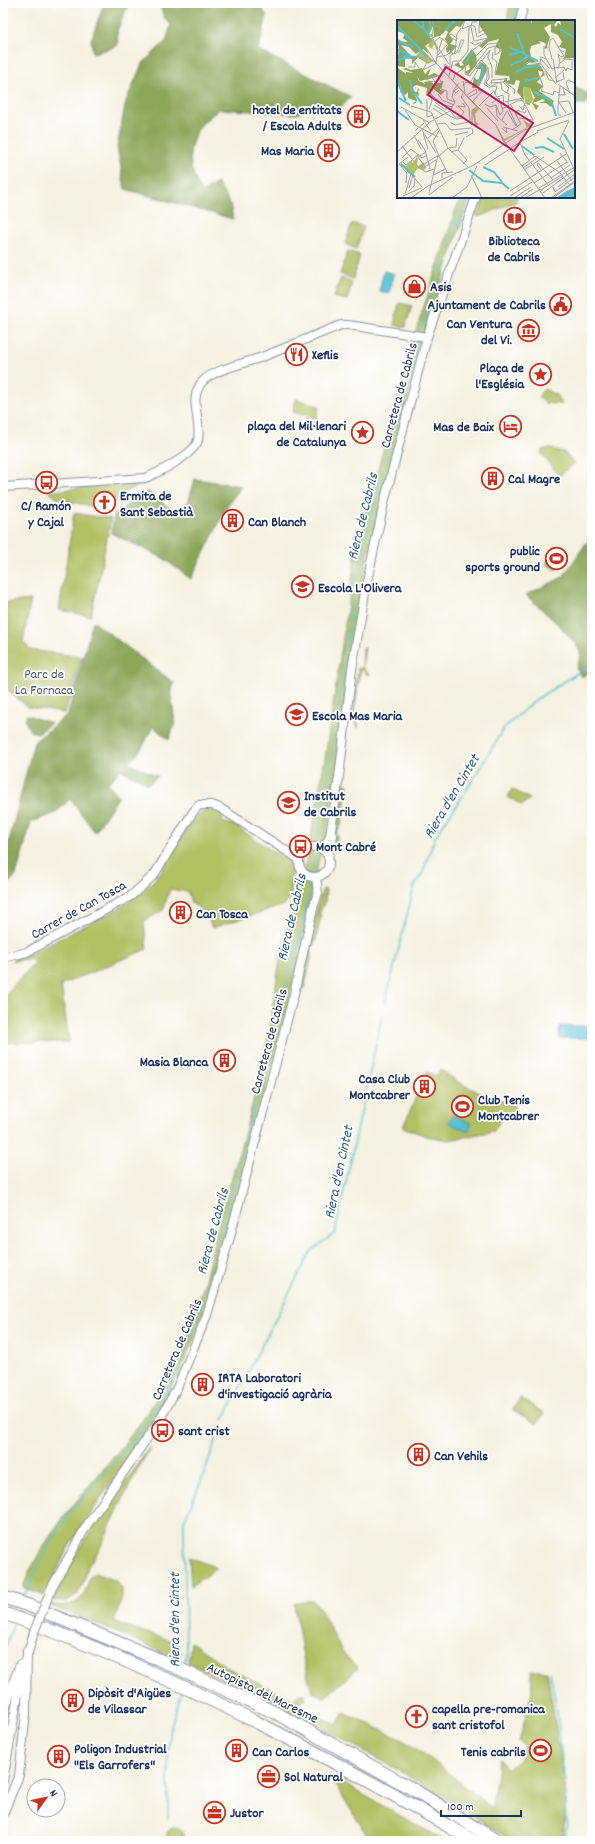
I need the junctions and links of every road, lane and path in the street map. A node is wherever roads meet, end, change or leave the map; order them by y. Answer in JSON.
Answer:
{"nodes":[{"id":1,"x":524,"y":3,"type":"edge"},
{"id":2,"x":520,"y":20,"type":"edge"},
{"id":3,"x":476,"y":198,"type":"edge"},
{"id":4,"x":425,"y":337,"type":"junction"},
{"id":5,"x":3,"y":487,"type":"edge"},
{"id":6,"x":358,"y":629,"type":"junction"},
{"id":7,"x":321,"y":848,"type":"junction"},
{"id":8,"x":328,"y":857,"type":"junction"},
{"id":9,"x":299,"y":859,"type":"junction"},
{"id":10,"x":316,"y":877,"type":"junction"},
{"id":11,"x":3,"y":958,"type":"edge"},
{"id":12,"x":3,"y":1597,"type":"edge"},
{"id":13,"x":3,"y":1613,"type":"edge"},
{"id":14,"x":27,"y":1651,"type":"junction"},
{"id":15,"x":3,"y":1717,"type":"edge"},
{"id":16,"x":3,"y":1781,"type":"edge"},
{"id":17,"x":3,"y":1814,"type":"edge"},
{"id":18,"x":474,"y":1841,"type":"edge"},
{"id":19,"x":497,"y":1841,"type":"edge"}],
"edges":[{"from":1,"to":2,"type":"street"},
{"from":3,"to":4,"type":"street","name":"Carretera de Cabrils"},
{"from":4,"to":5,"type":"street"},
{"from":4,"to":6,"type":"street","name":"Carretera de Cabrils"},
{"from":6,"to":7,"type":"street","name":"Carretera de Cabrils"},
{"from":6,"to":8,"type":"street","name":"Carretera de Cabrils"},
{"from":7,"to":8,"type":"street"},
{"from":7,"to":9,"type":"street"},
{"from":8,"to":10,"type":"street"},
{"from":9,"to":10,"type":"street"},
{"from":9,"to":11,"type":"street","name":"Carrer de Can Tosca"},
{"from":10,"to":14,"type":"street","name":"Carretera de Cabrils","bridge":true},
{"from":12,"to":19,"type":"highway","name":"Autopista del Maresme"},
{"from":13,"to":18,"type":"highway","name":"Autopista del Maresme"},
{"from":14,"to":15,"type":"street"},
{"from":14,"to":16,"type":"street","name":"Carretera de Cabrils"},
{"from":14,"to":17,"type":"street"}]}
